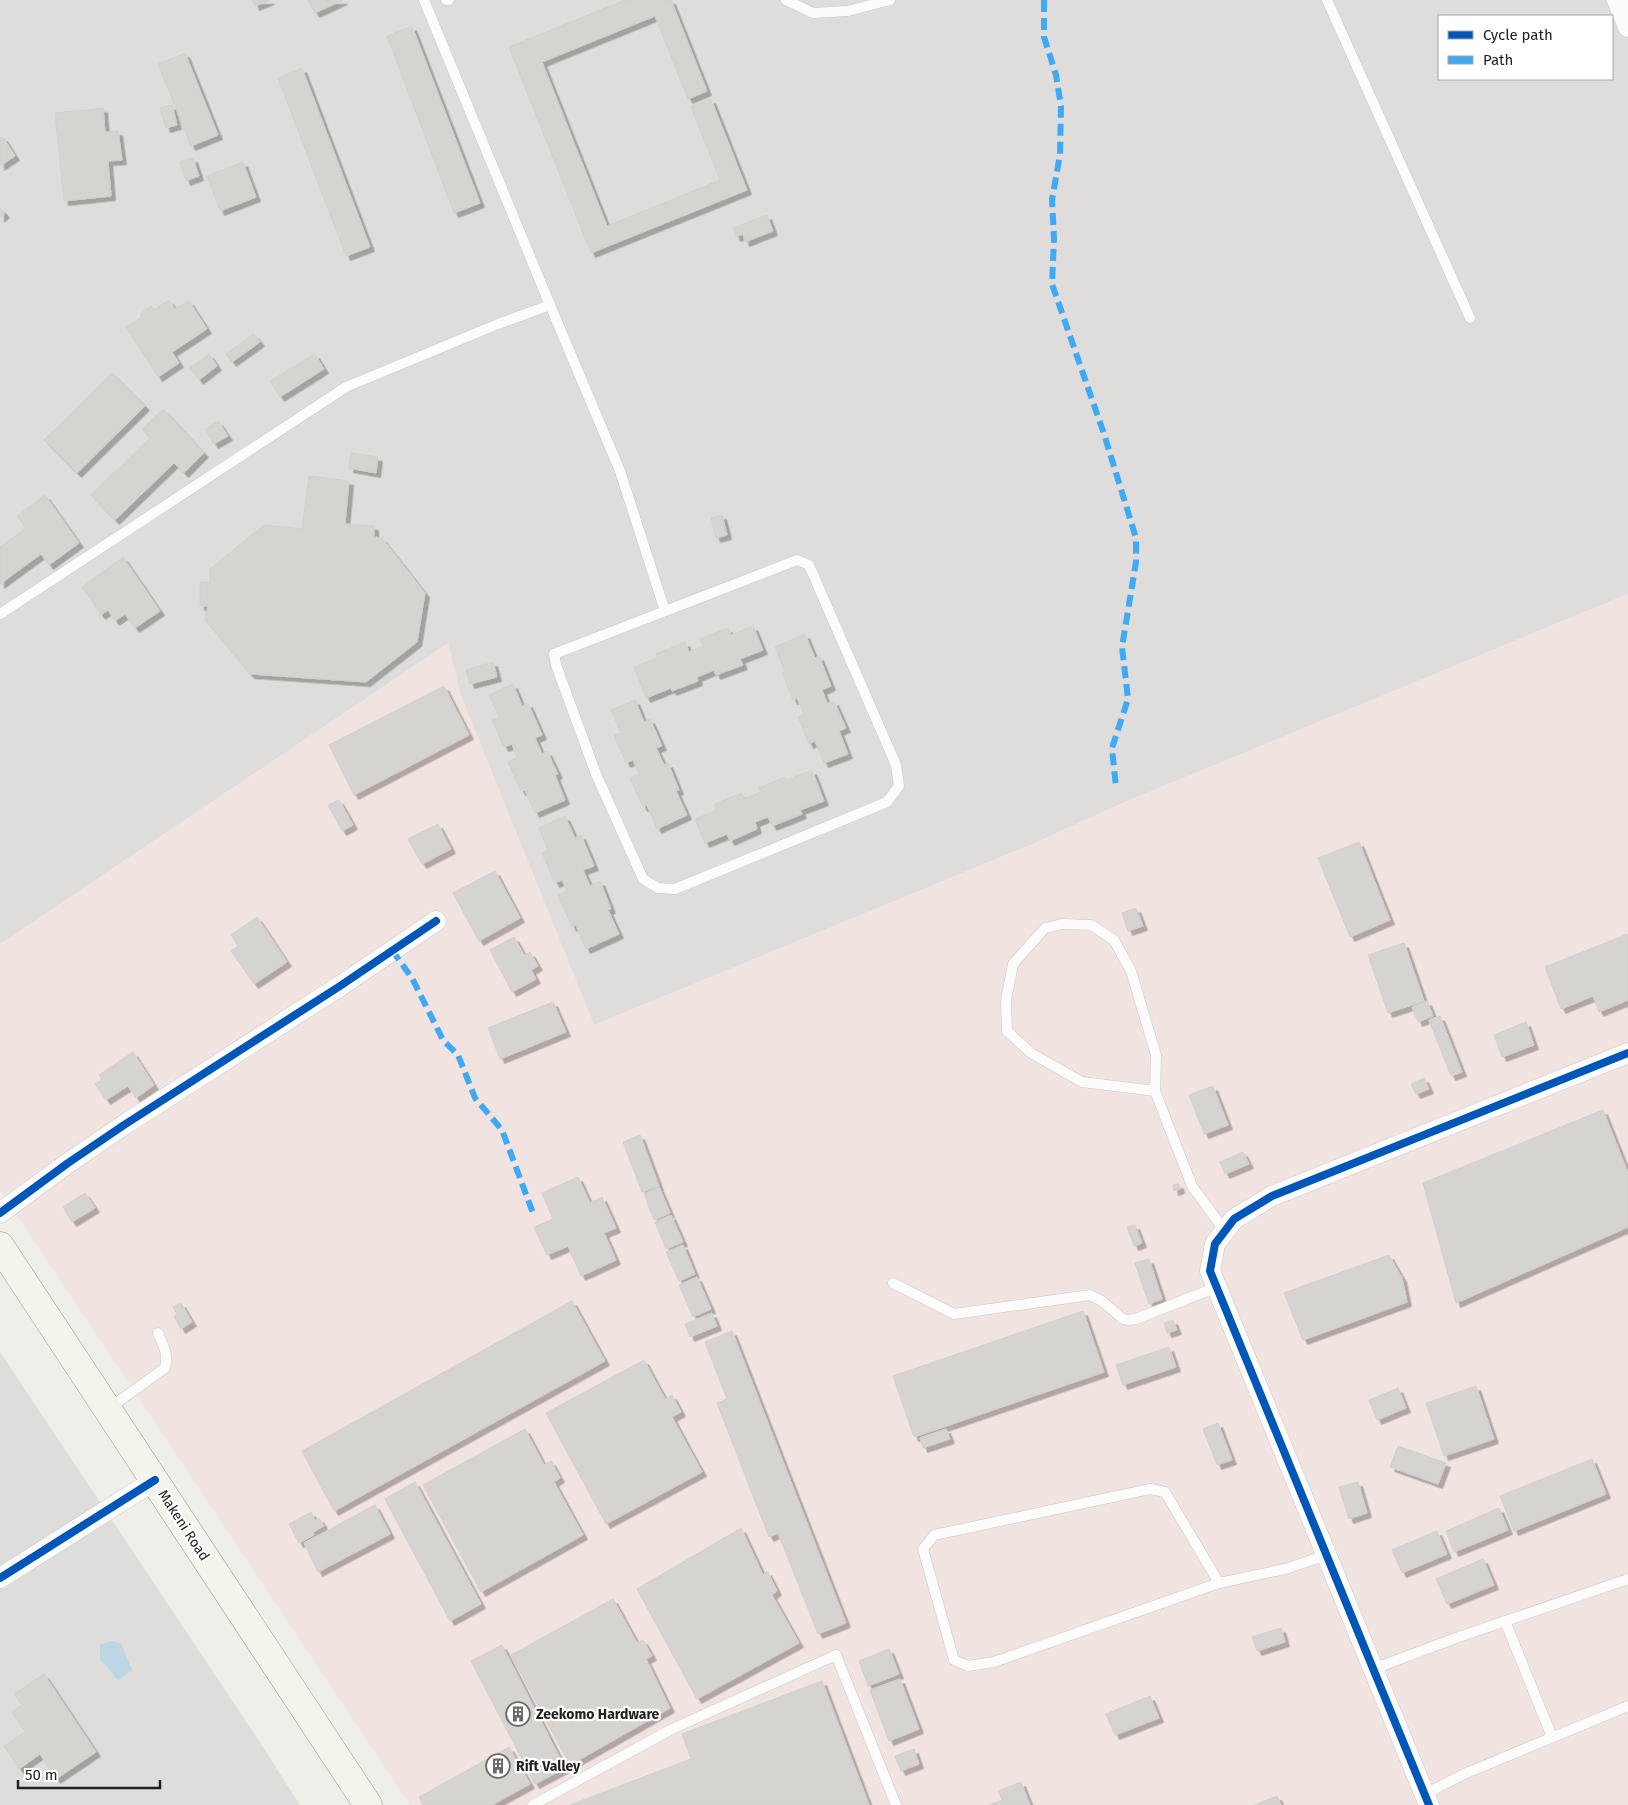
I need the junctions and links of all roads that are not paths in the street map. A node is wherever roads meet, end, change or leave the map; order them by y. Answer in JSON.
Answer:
{"nodes":[{"id":1,"x":424,"y":0,"type":"edge"},
{"id":2,"x":786,"y":0,"type":"edge"},
{"id":3,"x":890,"y":0,"type":"edge"},
{"id":4,"x":1328,"y":0,"type":"edge"},
{"id":5,"x":1617,"y":0,"type":"edge"},
{"id":6,"x":1628,"y":27,"type":"edge"},
{"id":7,"x":550,"y":305,"type":"junction"},
{"id":8,"x":1470,"y":318,"type":"dead end"},
{"id":9,"x":666,"y":611,"type":"junction"},
{"id":10,"x":0,"y":614,"type":"edge"},
{"id":11,"x":436,"y":921,"type":"dead end"},
{"id":12,"x":1628,"y":1053,"type":"edge"},
{"id":13,"x":1155,"y":1091,"type":"junction"},
{"id":14,"x":0,"y":1213,"type":"edge"},
{"id":15,"x":1224,"y":1231,"type":"junction"},
{"id":16,"x":1,"y":1249,"type":"edge"},
{"id":17,"x":893,"y":1283,"type":"dead end"},
{"id":18,"x":1217,"y":1287,"type":"junction"},
{"id":19,"x":158,"y":1333,"type":"dead end"},
{"id":20,"x":107,"y":1409,"type":"junction"},
{"id":21,"x":155,"y":1480,"type":"junction"},
{"id":22,"x":1327,"y":1555,"type":"junction"},
{"id":23,"x":0,"y":1578,"type":"edge"},
{"id":24,"x":1628,"y":1579,"type":"edge"},
{"id":25,"x":1220,"y":1583,"type":"junction"},
{"id":26,"x":1505,"y":1622,"type":"junction"},
{"id":27,"x":1374,"y":1669,"type":"junction"},
{"id":28,"x":1628,"y":1706,"type":"edge"},
{"id":29,"x":1552,"y":1737,"type":"junction"},
{"id":30,"x":1427,"y":1800,"type":"edge"},
{"id":31,"x":368,"y":1805,"type":"edge"},
{"id":32,"x":533,"y":1805,"type":"edge"},
{"id":33,"x":896,"y":1805,"type":"edge"}],
"edges":[{"from":1,"to":7,"type":"lane"},
{"from":2,"to":3,"type":"lane"},
{"from":4,"to":8,"type":"lane"},
{"from":5,"to":6,"type":"street"},
{"from":7,"to":9,"type":"lane"},
{"from":7,"to":10,"type":"lane"},
{"from":9,"to":9,"type":"lane"},
{"from":11,"to":14,"type":"street"},
{"from":12,"to":15,"type":"street"},
{"from":13,"to":13,"type":"lane"},
{"from":13,"to":15,"type":"lane"},
{"from":15,"to":18,"type":"street"},
{"from":16,"to":20,"type":"main road","name":"Makeni Road"},
{"from":17,"to":18,"type":"lane"},
{"from":18,"to":22,"type":"street"},
{"from":19,"to":20,"type":"lane"},
{"from":20,"to":21,"type":"main road","name":"Makeni Road"},
{"from":21,"to":23,"type":"street"},
{"from":21,"to":31,"type":"main road","name":"Makeni Road"},
{"from":22,"to":25,"type":"lane"},
{"from":22,"to":27,"type":"street"},
{"from":24,"to":26,"type":"lane"},
{"from":25,"to":25,"type":"lane"},
{"from":26,"to":27,"type":"lane"},
{"from":26,"to":29,"type":"lane"},
{"from":27,"to":30,"type":"street"},
{"from":28,"to":29,"type":"lane"},
{"from":29,"to":30,"type":"lane"},
{"from":32,"to":33,"type":"lane"}]}
